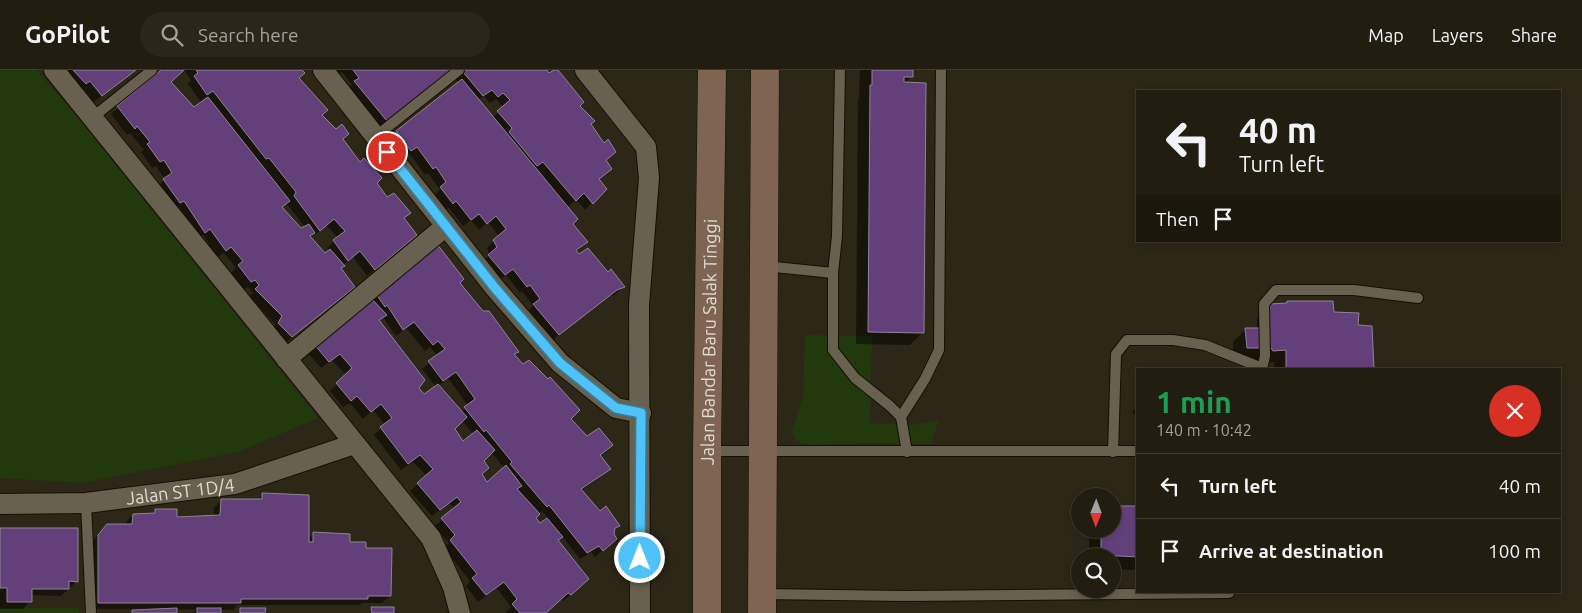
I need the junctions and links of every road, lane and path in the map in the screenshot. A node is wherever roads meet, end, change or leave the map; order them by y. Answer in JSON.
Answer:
{"nodes":[{"id":1,"x":54,"y":70,"type":"edge"},
{"id":2,"x":152,"y":70,"type":"edge"},
{"id":3,"x":323,"y":70,"type":"edge"},
{"id":4,"x":459,"y":70,"type":"edge"},
{"id":5,"x":585,"y":70,"type":"edge"},
{"id":6,"x":712,"y":70,"type":"edge"},
{"id":7,"x":765,"y":70,"type":"edge"},
{"id":8,"x":840,"y":70,"type":"edge"},
{"id":9,"x":941,"y":70,"type":"edge"},
{"id":10,"x":93,"y":118,"type":"junction"},
{"id":11,"x":375,"y":137,"type":"junction"},
{"id":12,"x":446,"y":226,"type":"junction"},
{"id":13,"x":763,"y":266,"type":"junction"},
{"id":14,"x":833,"y":273,"type":"junction"},
{"id":15,"x":1418,"y":298,"type":"dead end"},
{"id":16,"x":286,"y":359,"type":"junction"},
{"id":17,"x":1260,"y":368,"type":"edge"},
{"id":18,"x":1262,"y":368,"type":"edge"},
{"id":19,"x":641,"y":413,"type":"junction"},
{"id":20,"x":901,"y":417,"type":"junction"},
{"id":21,"x":354,"y":444,"type":"junction"},
{"id":22,"x":707,"y":451,"type":"junction"},
{"id":23,"x":763,"y":452,"type":"junction"},
{"id":24,"x":907,"y":452,"type":"junction"},
{"id":25,"x":1113,"y":452,"type":"junction"},
{"id":26,"x":1136,"y":452,"type":"edge"},
{"id":27,"x":86,"y":503,"type":"junction"},
{"id":28,"x":0,"y":504,"type":"edge"},
{"id":29,"x":1229,"y":593,"type":"dead end"},
{"id":30,"x":763,"y":603,"type":"edge"},
{"id":31,"x":91,"y":613,"type":"edge"},
{"id":32,"x":460,"y":613,"type":"edge"},
{"id":33,"x":640,"y":613,"type":"edge"},
{"id":34,"x":707,"y":613,"type":"edge"}],
"edges":[{"from":1,"to":10,"type":"street"},
{"from":2,"to":10,"type":"lane"},
{"from":3,"to":11,"type":"street"},
{"from":4,"to":11,"type":"lane"},
{"from":5,"to":19,"type":"street"},
{"from":6,"to":22,"type":"main road","name":"Jalan Bandar Baru Salak Tinggi"},
{"from":7,"to":13,"type":"main road"},
{"from":8,"to":14,"type":"lane"},
{"from":9,"to":20,"type":"lane"},
{"from":10,"to":16,"type":"street"},
{"from":11,"to":12,"type":"street"},
{"from":12,"to":16,"type":"street"},
{"from":12,"to":19,"type":"street"},
{"from":13,"to":14,"type":"lane"},
{"from":13,"to":23,"type":"main road"},
{"from":14,"to":20,"type":"lane"},
{"from":15,"to":18,"type":"lane"},
{"from":16,"to":21,"type":"street"},
{"from":17,"to":25,"type":"lane"},
{"from":19,"to":33,"type":"street"},
{"from":20,"to":24,"type":"lane"},
{"from":21,"to":27,"type":"street","name":"Jalan ST 1D/4"},
{"from":21,"to":32,"type":"street"},
{"from":22,"to":23,"type":"lane"},
{"from":22,"to":34,"type":"main road","name":"Jalan Bandar Baru Salak Tinggi"},
{"from":23,"to":24,"type":"lane"},
{"from":23,"to":30,"type":"main road"},
{"from":24,"to":25,"type":"lane"},
{"from":25,"to":26,"type":"lane"},
{"from":27,"to":28,"type":"street","name":"Jalan ST 1D/4"},
{"from":27,"to":31,"type":"lane"},
{"from":29,"to":30,"type":"lane"}]}
